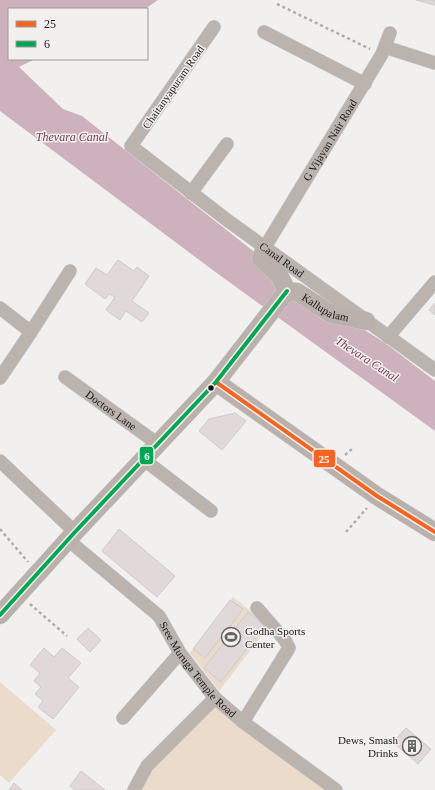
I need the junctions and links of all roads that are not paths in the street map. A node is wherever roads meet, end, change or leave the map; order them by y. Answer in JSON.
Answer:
{"nodes":[{"id":1,"x":214,"y":27,"type":"dead end"},
{"id":2,"x":264,"y":32,"type":"dead end"},
{"id":3,"x":390,"y":33,"type":"dead end"},
{"id":4,"x":384,"y":51,"type":"junction"},
{"id":5,"x":435,"y":63,"type":"edge"},
{"id":6,"x":365,"y":84,"type":"junction"},
{"id":7,"x":227,"y":144,"type":"dead end"},
{"id":8,"x":131,"y":146,"type":"joint"},
{"id":9,"x":190,"y":193,"type":"junction"},
{"id":10,"x":265,"y":246,"type":"junction"},
{"id":11,"x":70,"y":271,"type":"dead end"},
{"id":12,"x":435,"y":282,"type":"edge"},
{"id":13,"x":287,"y":292,"type":"junction"},
{"id":14,"x":0,"y":308,"type":"edge"},
{"id":15,"x":366,"y":321,"type":"junction"},
{"id":16,"x":31,"y":332,"type":"junction"},
{"id":17,"x":388,"y":337,"type":"junction"},
{"id":18,"x":435,"y":370,"type":"edge"},
{"id":19,"x":65,"y":377,"type":"dead end"},
{"id":20,"x":0,"y":378,"type":"edge"},
{"id":21,"x":216,"y":382,"type":"junction"},
{"id":22,"x":158,"y":444,"type":"junction"},
{"id":23,"x":144,"y":459,"type":"junction"},
{"id":24,"x":0,"y":461,"type":"edge"},
{"id":25,"x":211,"y":511,"type":"dead end"},
{"id":26,"x":435,"y":532,"type":"edge"},
{"id":27,"x":72,"y":536,"type":"junction"},
{"id":28,"x":257,"y":608,"type":"dead end"},
{"id":29,"x":0,"y":615,"type":"edge"},
{"id":30,"x":180,"y":653,"type":"junction"},
{"id":31,"x":215,"y":698,"type":"junction"},
{"id":32,"x":123,"y":718,"type":"dead end"},
{"id":33,"x":243,"y":722,"type":"junction"},
{"id":34,"x":134,"y":790,"type":"edge"},
{"id":35,"x":336,"y":790,"type":"edge"}],
"edges":[{"from":1,"to":8,"type":"street","name":"Chaitanyapuram Road"},
{"from":2,"to":6,"type":"street"},
{"from":3,"to":4,"type":"street","name":"G Vijayan Nair Road"},
{"from":4,"to":5,"type":"street"},
{"from":4,"to":6,"type":"street","name":"G Vijayan Nair Road"},
{"from":6,"to":10,"type":"street","name":"G Vijayan Nair Road"},
{"from":7,"to":9,"type":"street"},
{"from":8,"to":9,"type":"street","name":"Canal Road"},
{"from":9,"to":10,"type":"street","name":"Canal Road"},
{"from":10,"to":13,"type":"street","name":"Kallupalam"},
{"from":10,"to":15,"type":"street","name":"Canal Road"},
{"from":11,"to":16,"type":"street"},
{"from":12,"to":17,"type":"street"},
{"from":13,"to":15,"type":"street","name":"Kallupalam"},
{"from":13,"to":21,"type":"street","name":"Kallupalam"},
{"from":14,"to":16,"type":"street"},
{"from":15,"to":17,"type":"street","name":"Canal Road"},
{"from":16,"to":20,"type":"street"},
{"from":17,"to":18,"type":"street","name":"Canal Road"},
{"from":19,"to":22,"type":"street","name":"Doctors Lane"},
{"from":21,"to":22,"type":"street","name":"Kallupalam"},
{"from":21,"to":26,"type":"street"},
{"from":22,"to":23,"type":"street","name":"Kallupalam"},
{"from":23,"to":25,"type":"street"},
{"from":23,"to":27,"type":"street","name":"Kallupalam"},
{"from":24,"to":27,"type":"street","name":"Sree Muruga Temple Road"},
{"from":27,"to":29,"type":"street","name":"Kallupalam"},
{"from":27,"to":30,"type":"street","name":"Sree Muruga Temple Road"},
{"from":28,"to":33,"type":"street"},
{"from":30,"to":31,"type":"street","name":"Sree Muruga Temple Road"},
{"from":30,"to":32,"type":"street"},
{"from":31,"to":33,"type":"street","name":"Sree Muruga Temple Road"},
{"from":31,"to":34,"type":"street"},
{"from":33,"to":35,"type":"street","name":"Sree Muruga Temple Road"}]}
